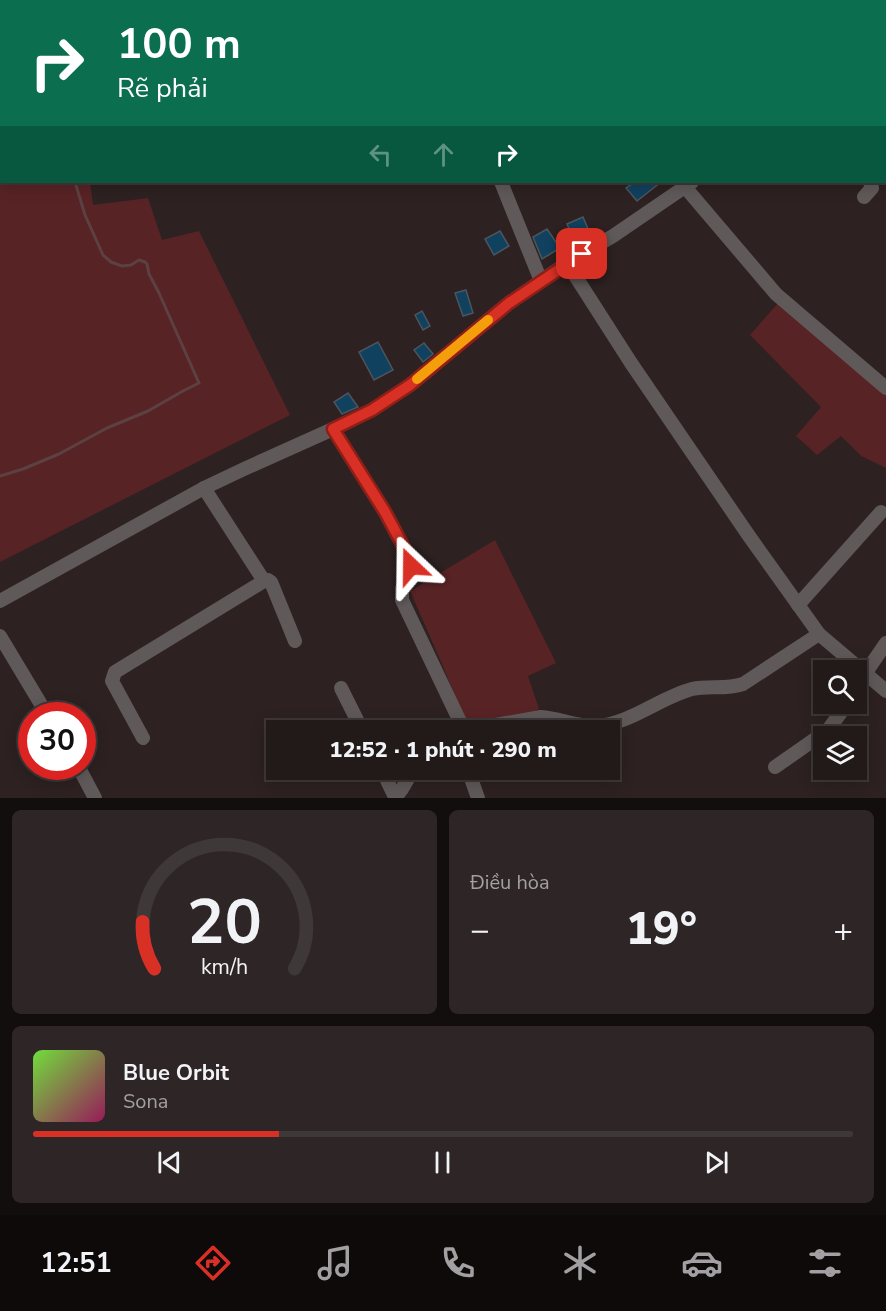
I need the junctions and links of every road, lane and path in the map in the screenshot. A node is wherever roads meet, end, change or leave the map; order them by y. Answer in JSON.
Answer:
{"nodes":[{"id":1,"x":501,"y":183,"type":"edge"},
{"id":2,"x":870,"y":183,"type":"edge"},
{"id":3,"x":689,"y":184,"type":"edge"},
{"id":4,"x":864,"y":197,"type":"dead end"},
{"id":5,"x":567,"y":263,"type":"junction"},
{"id":6,"x":541,"y":281,"type":"junction"},
{"id":7,"x":886,"y":388,"type":"edge"},
{"id":8,"x":333,"y":429,"type":"junction"},
{"id":9,"x":204,"y":488,"type":"junction"},
{"id":10,"x":881,"y":512,"type":"dead end"},
{"id":11,"x":264,"y":581,"type":"junction"},
{"id":12,"x":0,"y":601,"type":"edge"},
{"id":13,"x":798,"y":605,"type":"junction"},
{"id":14,"x":819,"y":634,"type":"junction"},
{"id":15,"x":0,"y":636,"type":"edge"},
{"id":16,"x":295,"y":641,"type":"dead end"},
{"id":17,"x":886,"y":643,"type":"edge"},
{"id":18,"x":851,"y":660,"type":"edge"},
{"id":19,"x":867,"y":671,"type":"edge"},
{"id":20,"x":867,"y":673,"type":"edge"},
{"id":21,"x":341,"y":688,"type":"dead end"},
{"id":22,"x":886,"y":691,"type":"edge"},
{"id":23,"x":40,"y":702,"type":"edge"},
{"id":24,"x":840,"y":714,"type":"edge"},
{"id":25,"x":357,"y":720,"type":"edge"},
{"id":26,"x":460,"y":720,"type":"edge"},
{"id":27,"x":523,"y":720,"type":"edge"},
{"id":28,"x":559,"y":720,"type":"edge"},
{"id":29,"x":620,"y":721,"type":"edge"},
{"id":30,"x":143,"y":738,"type":"dead end"},
{"id":31,"x":775,"y":767,"type":"dead end"},
{"id":32,"x":85,"y":780,"type":"edge"},
{"id":33,"x":387,"y":780,"type":"edge"},
{"id":34,"x":407,"y":780,"type":"edge"},
{"id":35,"x":472,"y":780,"type":"edge"},
{"id":36,"x":95,"y":798,"type":"edge"},
{"id":37,"x":395,"y":798,"type":"edge"},
{"id":38,"x":478,"y":798,"type":"edge"}],
"edges":[{"from":1,"to":6,"type":"street"},
{"from":2,"to":4,"type":"street"},
{"from":3,"to":5,"type":"street"},
{"from":3,"to":7,"type":"street"},
{"from":5,"to":6,"type":"street"},
{"from":5,"to":13,"type":"street"},
{"from":6,"to":8,"type":"street"},
{"from":8,"to":9,"type":"street"},
{"from":8,"to":26,"type":"street"},
{"from":9,"to":11,"type":"street"},
{"from":9,"to":12,"type":"street"},
{"from":10,"to":13,"type":"street"},
{"from":11,"to":16,"type":"street"},
{"from":11,"to":30,"type":"street"},
{"from":13,"to":14,"type":"street"},
{"from":14,"to":18,"type":"street"},
{"from":14,"to":29,"type":"street"},
{"from":15,"to":23,"type":"street"},
{"from":17,"to":19,"type":"street"},
{"from":20,"to":22,"type":"street"},
{"from":21,"to":25,"type":"street"},
{"from":24,"to":31,"type":"street"},
{"from":27,"to":28,"type":"street"},
{"from":32,"to":36,"type":"street"},
{"from":33,"to":37,"type":"street"},
{"from":34,"to":37,"type":"street"},
{"from":35,"to":38,"type":"street"}]}
